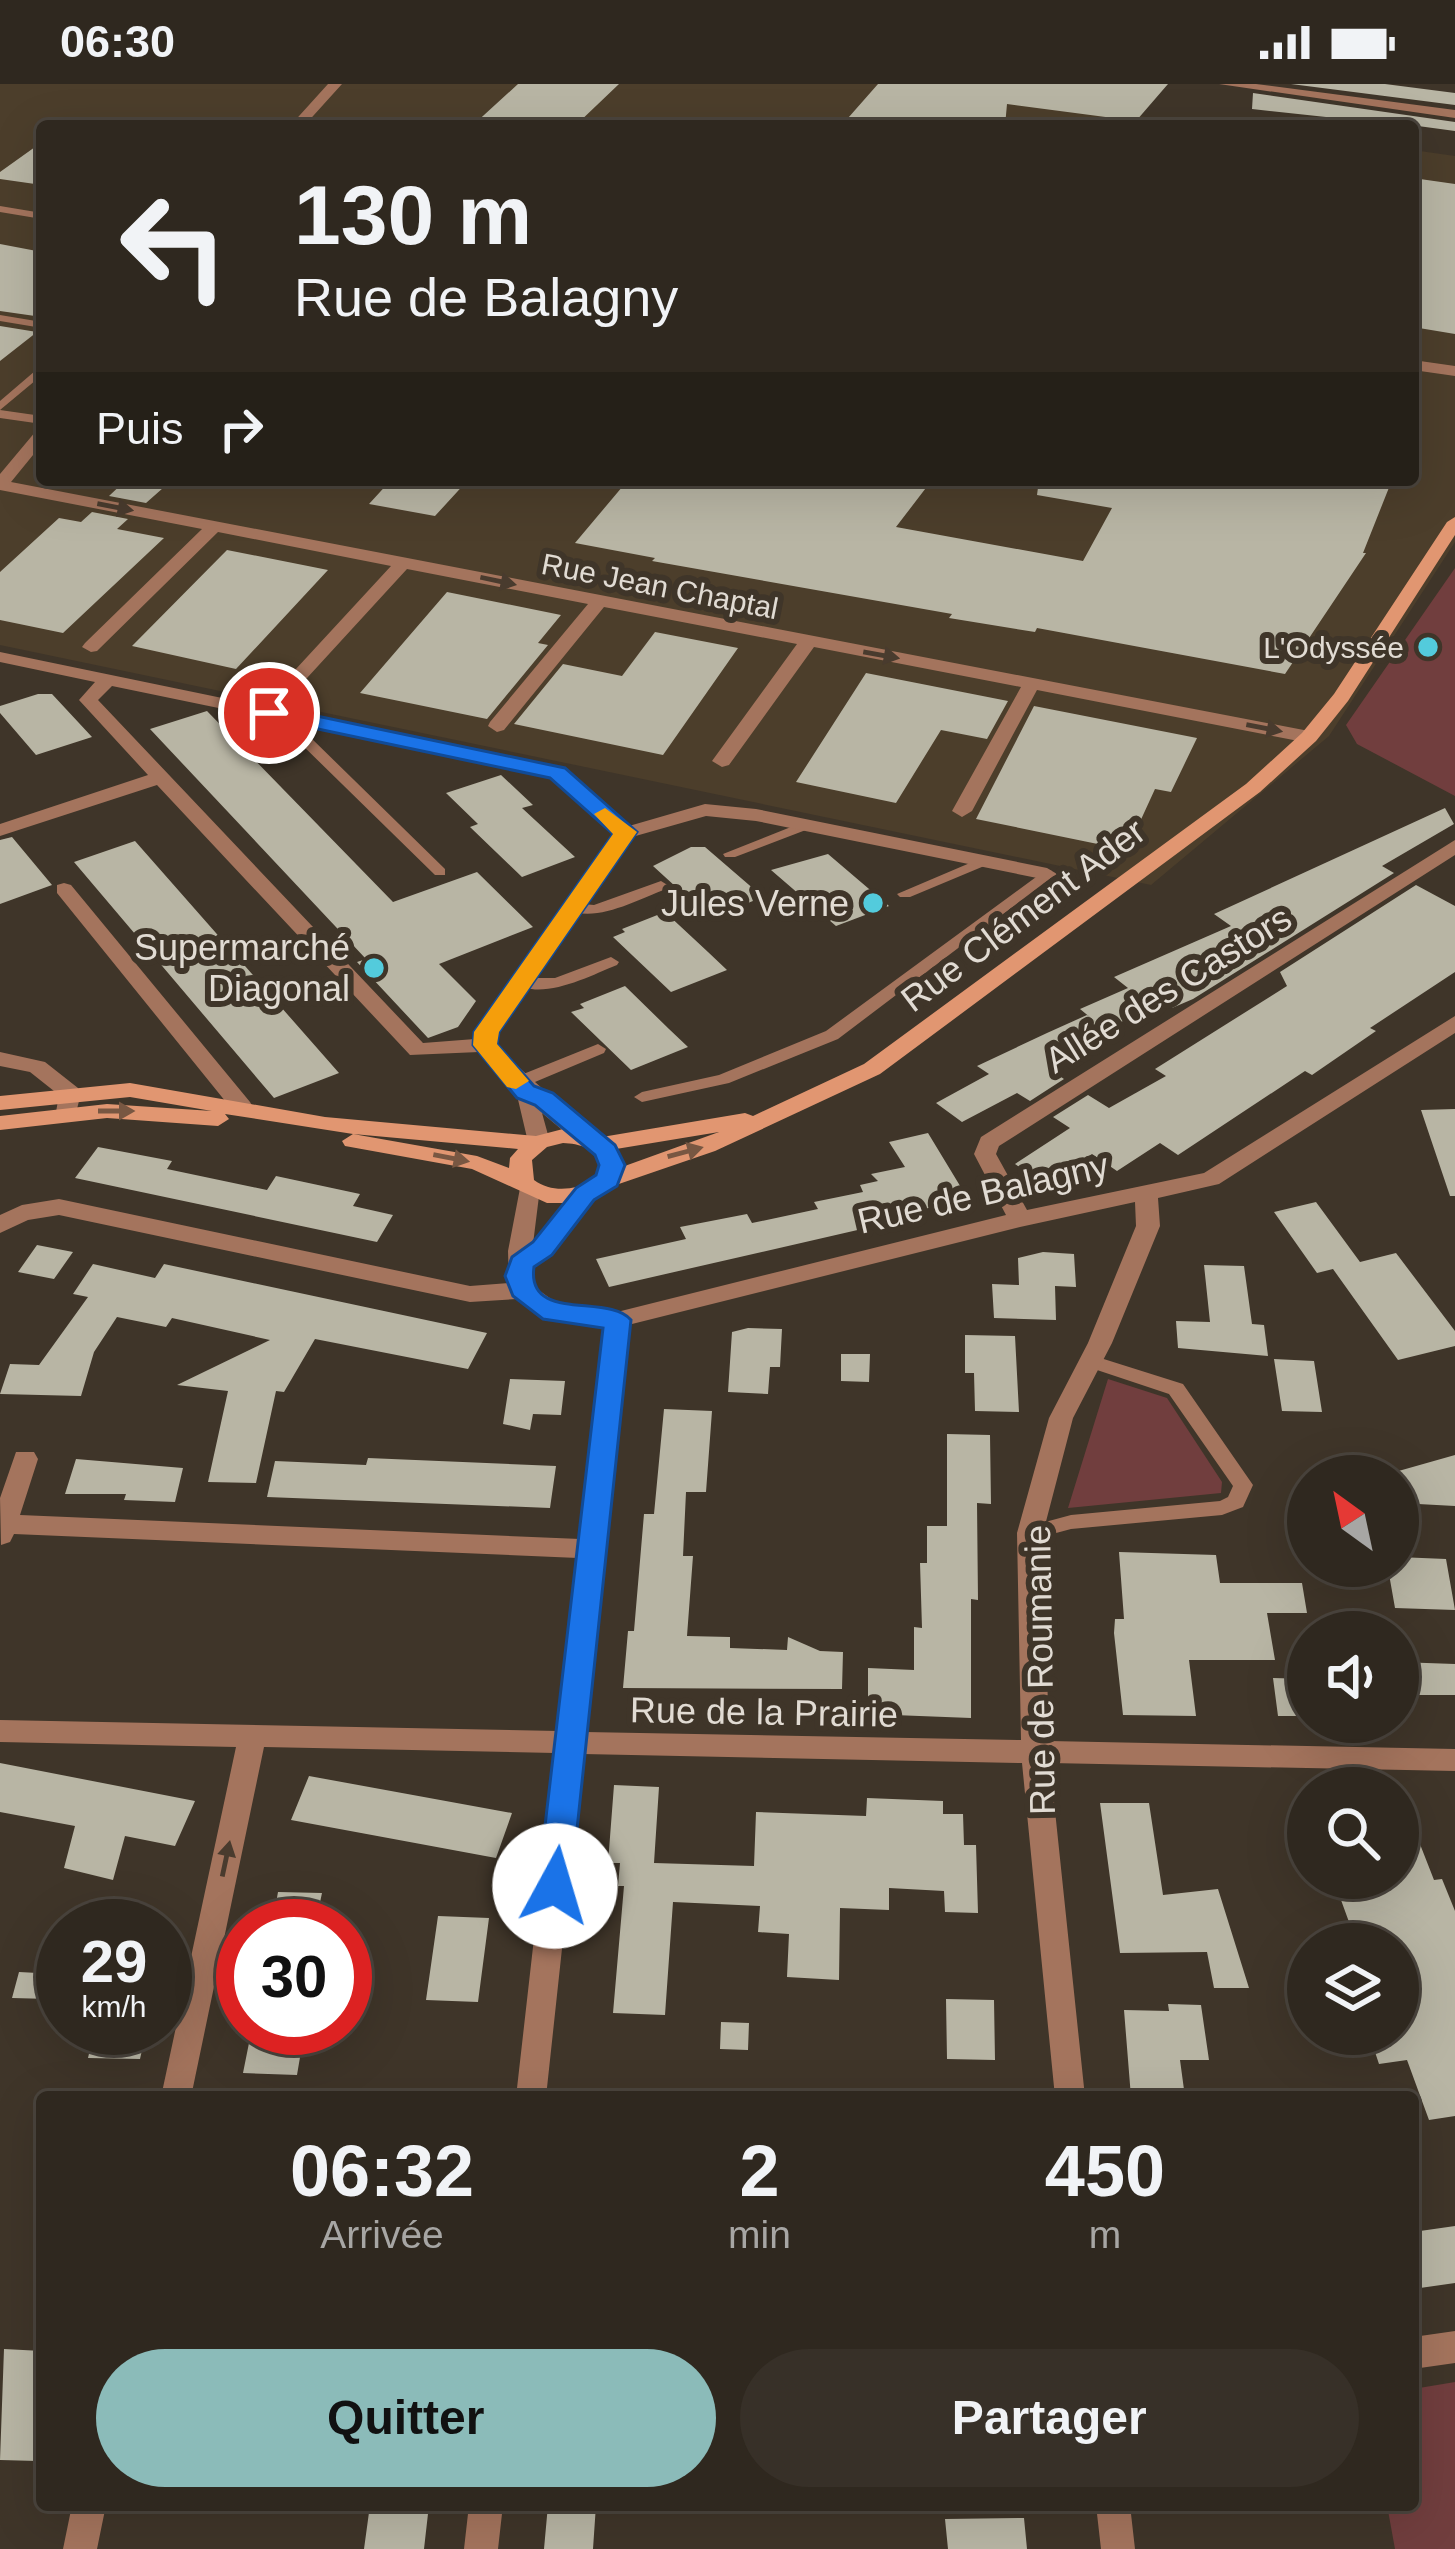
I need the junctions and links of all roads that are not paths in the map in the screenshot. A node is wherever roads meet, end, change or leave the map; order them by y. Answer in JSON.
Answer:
{"nodes":[{"id":1,"x":335,"y":84,"type":"edge"},
{"id":2,"x":1226,"y":84,"type":"edge"},
{"id":3,"x":1455,"y":114,"type":"edge"},
{"id":4,"x":303,"y":120,"type":"edge"},
{"id":5,"x":0,"y":209,"type":"edge"},
{"id":6,"x":36,"y":215,"type":"edge"},
{"id":7,"x":0,"y":318,"type":"edge"},
{"id":8,"x":36,"y":325,"type":"edge"},
{"id":9,"x":1419,"y":365,"type":"edge"},
{"id":10,"x":1455,"y":371,"type":"edge"},
{"id":11,"x":36,"y":375,"type":"edge"},
{"id":12,"x":0,"y":410,"type":"edge"},
{"id":13,"x":36,"y":419,"type":"edge"},
{"id":14,"x":36,"y":441,"type":"edge"},
{"id":15,"x":0,"y":485,"type":"edge"},
{"id":16,"x":1455,"y":522,"type":"edge"},
{"id":17,"x":214,"y":526,"type":"junction"},
{"id":18,"x":404,"y":562,"type":"junction"},
{"id":19,"x":599,"y":602,"type":"junction"},
{"id":20,"x":808,"y":642,"type":"junction"},
{"id":21,"x":91,"y":647,"type":"dead end"},
{"id":22,"x":0,"y":657,"type":"edge"},
{"id":23,"x":301,"y":674,"type":"dead end"},
{"id":24,"x":108,"y":679,"type":"junction"},
{"id":25,"x":1032,"y":683,"type":"junction"},
{"id":26,"x":309,"y":721,"type":"junction"},
{"id":27,"x":497,"y":725,"type":"dead end"},
{"id":28,"x":1309,"y":737,"type":"junction"},
{"id":29,"x":722,"y":761,"type":"dead end"},
{"id":30,"x":161,"y":777,"type":"junction"},
{"id":31,"x":962,"y":811,"type":"dead end"},
{"id":32,"x":806,"y":825,"type":"junction"},
{"id":33,"x":0,"y":830,"type":"edge"},
{"id":34,"x":626,"y":832,"type":"junction"},
{"id":35,"x":1455,"y":846,"type":"edge"},
{"id":36,"x":730,"y":854,"type":"dead end"},
{"id":37,"x":984,"y":861,"type":"junction"},
{"id":38,"x":440,"y":872,"type":"dead end"},
{"id":39,"x":1047,"y":874,"type":"joint"},
{"id":40,"x":661,"y":886,"type":"dead end"},
{"id":41,"x":64,"y":889,"type":"dead end"},
{"id":42,"x":905,"y":894,"type":"dead end"},
{"id":43,"x":572,"y":908,"type":"junction"},
{"id":44,"x":611,"y":962,"type":"dead end"},
{"id":45,"x":520,"y":983,"type":"junction"},
{"id":46,"x":1455,"y":1023,"type":"edge"},
{"id":47,"x":485,"y":1045,"type":"junction"},
{"id":48,"x":598,"y":1049,"type":"dead end"},
{"id":49,"x":0,"y":1059,"type":"edge"},
{"id":50,"x":522,"y":1087,"type":"junction"},
{"id":51,"x":642,"y":1097,"type":"dead end"},
{"id":52,"x":0,"y":1103,"type":"edge"},
{"id":53,"x":68,"y":1103,"type":"junction"},
{"id":54,"x":242,"y":1107,"type":"junction"},
{"id":55,"x":759,"y":1118,"type":"junction"},
{"id":56,"x":0,"y":1123,"type":"edge"},
{"id":57,"x":593,"y":1142,"type":"junction"},
{"id":58,"x":538,"y":1143,"type":"junction"},
{"id":59,"x":608,"y":1180,"type":"junction"},
{"id":60,"x":527,"y":1186,"type":"junction"},
{"id":61,"x":1146,"y":1192,"type":"junction"},
{"id":62,"x":585,"y":1194,"type":"junction"},
{"id":63,"x":1019,"y":1219,"type":"junction"},
{"id":64,"x":0,"y":1225,"type":"edge"},
{"id":65,"x":521,"y":1263,"type":"junction"},
{"id":66,"x":522,"y":1290,"type":"junction"},
{"id":67,"x":617,"y":1320,"type":"junction"},
{"id":68,"x":1090,"y":1361,"type":"junction"},
{"id":69,"x":25,"y":1460,"type":"dead end"},
{"id":70,"x":2,"y":1530,"type":"edge"},
{"id":71,"x":1030,"y":1533,"type":"junction"},
{"id":72,"x":589,"y":1549,"type":"junction"},
{"id":73,"x":0,"y":1731,"type":"edge"},
{"id":74,"x":253,"y":1738,"type":"junction"},
{"id":75,"x":571,"y":1744,"type":"junction"},
{"id":76,"x":1035,"y":1755,"type":"junction"},
{"id":77,"x":1455,"y":1760,"type":"edge"},
{"id":78,"x":177,"y":2091,"type":"edge"},
{"id":79,"x":532,"y":2091,"type":"edge"},
{"id":80,"x":1069,"y":2091,"type":"edge"},
{"id":81,"x":1455,"y":2347,"type":"edge"},
{"id":82,"x":1419,"y":2352,"type":"edge"},
{"id":83,"x":88,"y":2511,"type":"edge"},
{"id":84,"x":485,"y":2511,"type":"edge"},
{"id":85,"x":1114,"y":2511,"type":"edge"},
{"id":86,"x":80,"y":2549,"type":"edge"},
{"id":87,"x":482,"y":2549,"type":"edge"},
{"id":88,"x":1118,"y":2549,"type":"edge"}],
"edges":[{"from":1,"to":4,"type":"street"},
{"from":2,"to":3,"type":"street"},
{"from":5,"to":6,"type":"lane"},
{"from":7,"to":8,"type":"lane"},
{"from":9,"to":10,"type":"street"},
{"from":11,"to":12,"type":"lane"},
{"from":12,"to":13,"type":"lane"},
{"from":14,"to":15,"type":"street"},
{"from":15,"to":17,"type":"street","name":"Rue Jean Chaptal","one_way":true},
{"from":16,"to":28,"type":"street","name":"Rue Clément Ader"},
{"from":17,"to":18,"type":"street","name":"Rue Jean Chaptal"},
{"from":17,"to":21,"type":"street"},
{"from":18,"to":19,"type":"street","name":"Rue Jean Chaptal","one_way":true},
{"from":18,"to":23,"type":"street"},
{"from":19,"to":20,"type":"street","name":"Rue Jean Chaptal"},
{"from":19,"to":27,"type":"street"},
{"from":20,"to":25,"type":"street","name":"Rue Jean Chaptal","one_way":true},
{"from":20,"to":29,"type":"street"},
{"from":22,"to":24,"type":"street"},
{"from":24,"to":26,"type":"street"},
{"from":24,"to":30,"type":"street"},
{"from":25,"to":28,"type":"street","name":"Rue Jean Chaptal","one_way":true},
{"from":25,"to":31,"type":"street"},
{"from":26,"to":34,"type":"street"},
{"from":26,"to":38,"type":"lane"},
{"from":28,"to":55,"type":"street","name":"Rue Clément Ader"},
{"from":30,"to":33,"type":"street"},
{"from":30,"to":47,"type":"street"},
{"from":32,"to":34,"type":"street"},
{"from":32,"to":36,"type":"lane"},
{"from":32,"to":37,"type":"street"},
{"from":34,"to":43,"type":"street"},
{"from":35,"to":63,"type":"street","name":"Allée des Castors"},
{"from":37,"to":39,"type":"street"},
{"from":37,"to":42,"type":"lane"},
{"from":39,"to":51,"type":"lane"},
{"from":40,"to":43,"type":"lane"},
{"from":41,"to":54,"type":"street"},
{"from":43,"to":45,"type":"street"},
{"from":44,"to":45,"type":"lane"},
{"from":45,"to":47,"type":"street"},
{"from":46,"to":61,"type":"street","name":"Rue de Balagny"},
{"from":47,"to":50,"type":"street"},
{"from":48,"to":50,"type":"lane"},
{"from":49,"to":53,"type":"street"},
{"from":50,"to":57,"type":"street"},
{"from":50,"to":58,"type":"street"},
{"from":52,"to":53,"type":"street"},
{"from":53,"to":54,"type":"street"},
{"from":53,"to":56,"type":"street"},
{"from":53,"to":60,"type":"street","one_way":true},
{"from":54,"to":58,"type":"street"},
{"from":55,"to":57,"type":"street","name":"Rue Clément Ader"},
{"from":59,"to":55,"type":"street","name":"Rue Clément Ader","one_way":true},
{"from":57,"to":58,"type":"street"},
{"from":57,"to":59,"type":"street"},
{"from":58,"to":60,"type":"street"},
{"from":59,"to":62,"type":"street"},
{"from":60,"to":62,"type":"street"},
{"from":60,"to":65,"type":"street"},
{"from":61,"to":63,"type":"street","name":"Rue de Balagny"},
{"from":61,"to":68,"type":"street","name":"Rue de Roumanie"},
{"from":62,"to":65,"type":"street"},
{"from":63,"to":67,"type":"street","name":"Rue de Balagny"},
{"from":64,"to":66,"type":"street"},
{"from":65,"to":66,"type":"street"},
{"from":66,"to":67,"type":"street","name":"Rue de Balagny"},
{"from":67,"to":72,"type":"street"},
{"from":68,"to":71,"type":"street","name":"Rue de Roumanie"},
{"from":68,"to":71,"type":"lane"},
{"from":69,"to":70,"type":"street"},
{"from":70,"to":72,"type":"street"},
{"from":71,"to":76,"type":"street","name":"Rue de Roumanie"},
{"from":72,"to":75,"type":"street"},
{"from":73,"to":74,"type":"street","name":"Rue de la Prairie"},
{"from":74,"to":75,"type":"street","name":"Rue de la Prairie"},
{"from":78,"to":74,"type":"street","one_way":true},
{"from":75,"to":76,"type":"street","name":"Rue de la Prairie"},
{"from":75,"to":79,"type":"street"},
{"from":76,"to":77,"type":"street","name":"Rue de la Prairie"},
{"from":76,"to":80,"type":"street","name":"Rue de Roumanie"},
{"from":81,"to":82,"type":"street"},
{"from":83,"to":86,"type":"street"},
{"from":84,"to":87,"type":"street"},
{"from":85,"to":88,"type":"street"}]}
